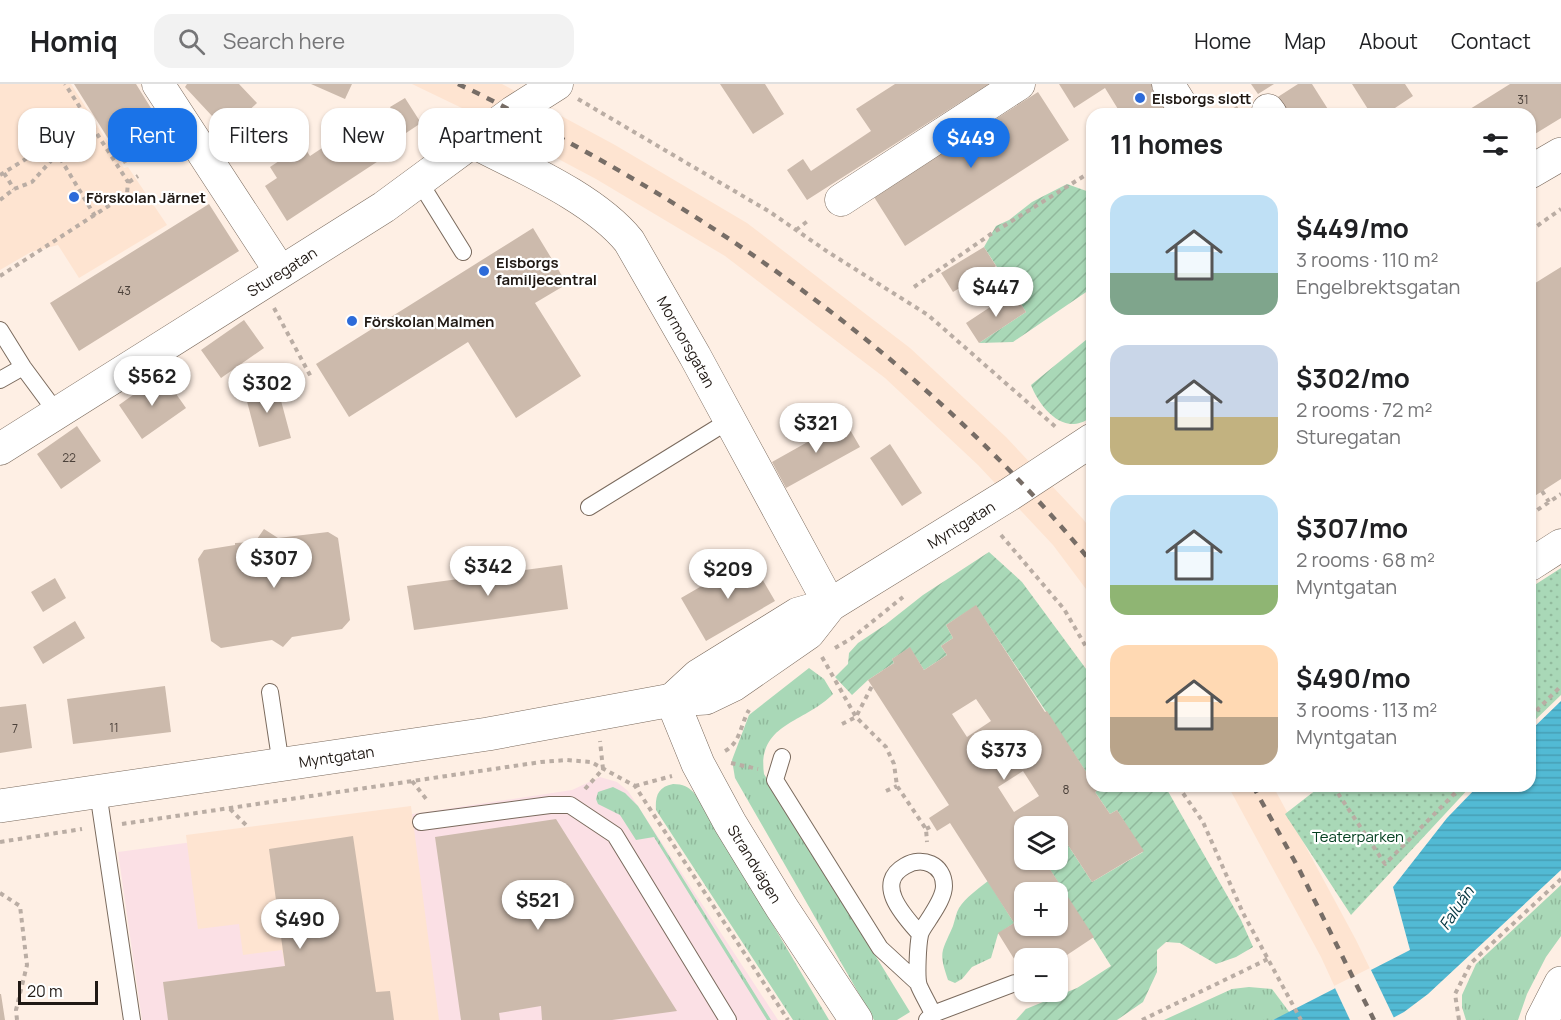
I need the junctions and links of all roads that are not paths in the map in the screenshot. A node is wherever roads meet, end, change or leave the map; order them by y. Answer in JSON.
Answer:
{"nodes":[{"id":1,"x":158,"y":84,"type":"edge"},
{"id":2,"x":1019,"y":84,"type":"edge"},
{"id":3,"x":1168,"y":84,"type":"edge"},
{"id":4,"x":546,"y":87,"type":"edge"},
{"id":5,"x":518,"y":108,"type":"edge"},
{"id":6,"x":1183,"y":108,"type":"edge"},
{"id":7,"x":1561,"y":154,"type":"edge"},
{"id":8,"x":445,"y":162,"type":"edge"},
{"id":9,"x":510,"y":162,"type":"edge"},
{"id":10,"x":1536,"y":169,"type":"edge"},
{"id":11,"x":419,"y":181,"type":"junction"},
{"id":12,"x":841,"y":200,"type":"dead end"},
{"id":13,"x":463,"y":252,"type":"dead end"},
{"id":14,"x":270,"y":278,"type":"junction"},
{"id":15,"x":0,"y":330,"type":"edge"},
{"id":16,"x":22,"y":367,"type":"junction"},
{"id":17,"x":0,"y":380,"type":"edge"},
{"id":18,"x":57,"y":413,"type":"junction"},
{"id":19,"x":730,"y":420,"type":"junction"},
{"id":20,"x":1085,"y":444,"type":"edge"},
{"id":21,"x":0,"y":449,"type":"edge"},
{"id":22,"x":589,"y":507,"type":"dead end"},
{"id":23,"x":1561,"y":544,"type":"edge"},
{"id":24,"x":1536,"y":560,"type":"edge"},
{"id":25,"x":830,"y":605,"type":"junction"},
{"id":26,"x":270,"y":692,"type":"dead end"},
{"id":27,"x":672,"y":700,"type":"junction"},
{"id":28,"x":782,"y":757,"type":"dead end"},
{"id":29,"x":281,"y":765,"type":"junction"},
{"id":30,"x":98,"y":792,"type":"junction"},
{"id":31,"x":0,"y":806,"type":"edge"},
{"id":32,"x":421,"y":822,"type":"dead end"},
{"id":33,"x":920,"y":934,"type":"dead end"},
{"id":34,"x":918,"y":983,"type":"junction"},
{"id":35,"x":1014,"y":983,"type":"edge"},
{"id":36,"x":1560,"y":986,"type":"edge"},
{"id":37,"x":930,"y":1017,"type":"edge"},
{"id":38,"x":132,"y":1020,"type":"edge"},
{"id":39,"x":728,"y":1020,"type":"edge"},
{"id":40,"x":856,"y":1020,"type":"edge"},
{"id":41,"x":1542,"y":1020,"type":"edge"}],
"edges":[{"from":1,"to":14,"type":"street"},
{"from":2,"to":12,"type":"street"},
{"from":3,"to":6,"type":"street"},
{"from":4,"to":5,"type":"street","name":"Sturegatan"},
{"from":7,"to":10,"type":"street"},
{"from":8,"to":11,"type":"street","name":"Sturegatan"},
{"from":9,"to":19,"type":"street","name":"Mormorsgatan"},
{"from":11,"to":13,"type":"lane"},
{"from":11,"to":14,"type":"street","name":"Sturegatan"},
{"from":14,"to":18,"type":"street","name":"Sturegatan"},
{"from":15,"to":16,"type":"lane"},
{"from":16,"to":17,"type":"lane"},
{"from":16,"to":18,"type":"lane"},
{"from":18,"to":21,"type":"street","name":"Sturegatan"},
{"from":19,"to":22,"type":"lane"},
{"from":19,"to":25,"type":"street","name":"Mormorsgatan"},
{"from":20,"to":25,"type":"street","name":"Myntgatan"},
{"from":23,"to":24,"type":"street"},
{"from":25,"to":27,"type":"street","name":"Myntgatan"},
{"from":26,"to":29,"type":"lane"},
{"from":27,"to":29,"type":"street","name":"Myntgatan"},
{"from":27,"to":40,"type":"street","name":"Strandvägen"},
{"from":28,"to":34,"type":"lane"},
{"from":29,"to":30,"type":"street","name":"Myntgatan"},
{"from":30,"to":31,"type":"street","name":"Myntgatan"},
{"from":30,"to":38,"type":"lane"},
{"from":32,"to":39,"type":"lane"},
{"from":33,"to":34,"type":"lane"},
{"from":34,"to":37,"type":"lane"},
{"from":35,"to":37,"type":"lane"},
{"from":36,"to":41,"type":"street"}]}
